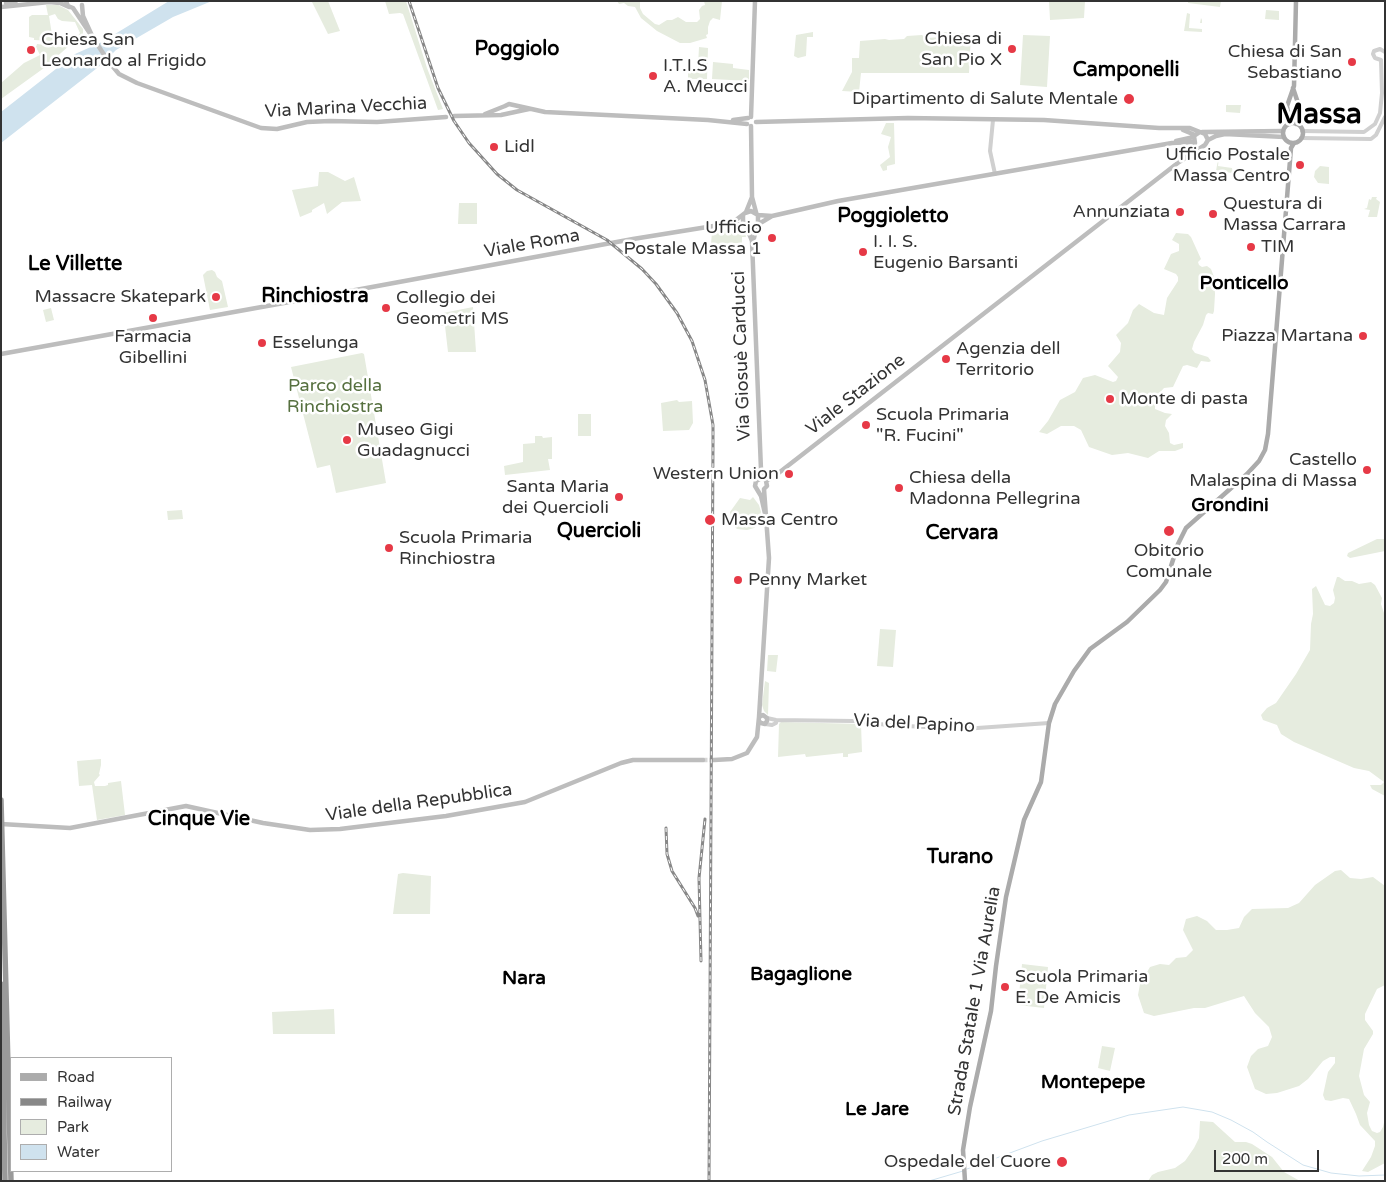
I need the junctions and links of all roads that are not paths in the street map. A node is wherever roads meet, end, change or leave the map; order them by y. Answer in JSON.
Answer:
{"nodes":[{"id":1,"x":66,"y":1,"type":"edge"},
{"id":2,"x":755,"y":1,"type":"edge"},
{"id":3,"x":1296,"y":1,"type":"edge"},
{"id":4,"x":16,"y":3,"type":"edge"},
{"id":5,"x":82,"y":3,"type":"edge"},
{"id":6,"x":1,"y":6,"type":"edge"},
{"id":7,"x":72,"y":8,"type":"junction"},
{"id":8,"x":94,"y":40,"type":"junction"},
{"id":9,"x":1384,"y":52,"type":"edge"},
{"id":10,"x":1381,"y":60,"type":"junction"},
{"id":11,"x":1294,"y":88,"type":"junction"},
{"id":12,"x":1383,"y":94,"type":"edge"},
{"id":13,"x":511,"y":105,"type":"junction"},
{"id":14,"x":504,"y":106,"type":"junction"},
{"id":15,"x":529,"y":109,"type":"junction"},
{"id":16,"x":510,"y":113,"type":"junction"},
{"id":17,"x":483,"y":115,"type":"junction"},
{"id":18,"x":1383,"y":115,"type":"edge"},
{"id":19,"x":454,"y":116,"type":"dead end"},
{"id":20,"x":446,"y":117,"type":"dead end"},
{"id":21,"x":749,"y":117,"type":"junction"},
{"id":22,"x":664,"y":118,"type":"junction"},
{"id":23,"x":993,"y":120,"type":"junction"},
{"id":24,"x":756,"y":122,"type":"junction"},
{"id":25,"x":1290,"y":124,"type":"junction"},
{"id":26,"x":1296,"y":124,"type":"junction"},
{"id":27,"x":749,"y":125,"type":"junction"},
{"id":28,"x":1283,"y":131,"type":"junction"},
{"id":29,"x":1302,"y":131,"type":"junction"},
{"id":30,"x":1197,"y":136,"type":"junction"},
{"id":31,"x":1284,"y":137,"type":"junction"},
{"id":32,"x":1300,"y":138,"type":"junction"},
{"id":33,"x":1208,"y":140,"type":"junction"},
{"id":34,"x":1288,"y":142,"type":"junction"},
{"id":35,"x":1294,"y":143,"type":"junction"},
{"id":36,"x":1203,"y":146,"type":"junction"},
{"id":37,"x":1291,"y":148,"type":"junction"},
{"id":38,"x":1187,"y":157,"type":"junction"},
{"id":39,"x":995,"y":174,"type":"junction"},
{"id":40,"x":752,"y":197,"type":"junction"},
{"id":41,"x":744,"y":214,"type":"junction"},
{"id":42,"x":757,"y":214,"type":"junction"},
{"id":43,"x":772,"y":216,"type":"junction"},
{"id":44,"x":732,"y":223,"type":"junction"},
{"id":45,"x":756,"y":225,"type":"junction"},
{"id":46,"x":746,"y":226,"type":"junction"},
{"id":47,"x":752,"y":241,"type":"junction"},
{"id":48,"x":1,"y":354,"type":"edge"},
{"id":49,"x":759,"y":479,"type":"junction"},
{"id":50,"x":766,"y":482,"type":"junction"},
{"id":51,"x":762,"y":490,"type":"junction"},
{"id":52,"x":763,"y":720,"type":"junction"},
{"id":53,"x":1049,"y":723,"type":"junction"},
{"id":54,"x":703,"y":760,"type":"tunnel mouth"},
{"id":55,"x":714,"y":760,"type":"tunnel mouth"},
{"id":56,"x":1,"y":800,"type":"edge"},
{"id":57,"x":2,"y":824,"type":"edge"},
{"id":58,"x":1,"y":984,"type":"edge"},
{"id":59,"x":10,"y":1141,"type":"edge"},
{"id":60,"x":5,"y":1181,"type":"edge"},
{"id":61,"x":965,"y":1181,"type":"edge"}],
"edges":[{"from":1,"to":7,"type":"main road","name":"Via Marina Vecchia"},
{"from":2,"to":21,"type":"main road"},
{"from":3,"to":11,"type":"main road"},
{"from":4,"to":6,"type":"main road"},
{"from":4,"to":7,"type":"main road"},
{"from":5,"to":7,"type":"main road"},
{"from":5,"to":8,"type":"main road","name":"Via Marina Vecchia"},
{"from":7,"to":8,"type":"main road","name":"Via Marina Vecchia"},
{"from":8,"to":20,"type":"main road","name":"Via Marina Vecchia"},
{"from":9,"to":10,"type":"street"},
{"from":9,"to":10,"type":"street"},
{"from":10,"to":12,"type":"street"},
{"from":11,"to":25,"type":"main road"},
{"from":11,"to":26,"type":"main road"},
{"from":12,"to":18,"type":"street"},
{"from":13,"to":14,"type":"main road"},
{"from":13,"to":15,"type":"main road"},
{"from":13,"to":16,"type":"main road"},
{"from":14,"to":16,"type":"main road"},
{"from":14,"to":17,"type":"main road"},
{"from":15,"to":16,"type":"main road"},
{"from":15,"to":22,"type":"main road"},
{"from":16,"to":17,"type":"main road"},
{"from":17,"to":19,"type":"main road"},
{"from":18,"to":29,"type":"street"},
{"from":18,"to":32,"type":"street"},
{"from":21,"to":22,"type":"main road"},
{"from":21,"to":24,"type":"main road"},
{"from":21,"to":27,"type":"main road"},
{"from":22,"to":27,"type":"main road"},
{"from":23,"to":24,"type":"main road"},
{"from":23,"to":30,"type":"main road"},
{"from":23,"to":39,"type":"street"},
{"from":24,"to":27,"type":"main road"},
{"from":25,"to":26,"type":"main road"},
{"from":25,"to":28,"type":"main road"},
{"from":26,"to":29,"type":"main road"},
{"from":27,"to":40,"type":"main road"},
{"from":28,"to":30,"type":"main road"},
{"from":28,"to":31,"type":"main road"},
{"from":29,"to":32,"type":"main road"},
{"from":30,"to":33,"type":"main road"},
{"from":30,"to":36,"type":"main road"},
{"from":30,"to":38,"type":"main road"},
{"from":30,"to":39,"type":"main road"},
{"from":31,"to":33,"type":"main road"},
{"from":31,"to":34,"type":"main road"},
{"from":32,"to":35,"type":"main road"},
{"from":33,"to":36,"type":"main road"},
{"from":34,"to":35,"type":"main road"},
{"from":34,"to":37,"type":"main road"},
{"from":35,"to":37,"type":"main road"},
{"from":36,"to":38,"type":"main road"},
{"from":37,"to":53,"type":"main road","name":"Strada Statale 1 Via Aurelia"},
{"from":38,"to":50,"type":"main road","name":"Viale Stazione"},
{"from":39,"to":43,"type":"main road"},
{"from":40,"to":41,"type":"main road"},
{"from":40,"to":42,"type":"main road"},
{"from":41,"to":42,"type":"main road"},
{"from":41,"to":44,"type":"main road"},
{"from":41,"to":46,"type":"main road"},
{"from":42,"to":43,"type":"main road"},
{"from":42,"to":45,"type":"main road"},
{"from":43,"to":45,"type":"main road"},
{"from":44,"to":46,"type":"main road","name":"Viale Roma"},
{"from":44,"to":48,"type":"main road","name":"Viale Roma"},
{"from":45,"to":46,"type":"main road"},
{"from":45,"to":47,"type":"main road","name":"Via Giosuè Carducci"},
{"from":46,"to":47,"type":"main road","name":"Via Giosuè Carducci"},
{"from":47,"to":49,"type":"main road","name":"Via Giosuè Carducci"},
{"from":49,"to":50,"type":"main road"},
{"from":49,"to":51,"type":"main road","name":"Via Giosuè Carducci"},
{"from":50,"to":51,"type":"main road"},
{"from":51,"to":52,"type":"main road"},
{"from":52,"to":53,"type":"street","name":"Via del Papino"},
{"from":52,"to":55,"type":"main road"},
{"from":53,"to":61,"type":"main road","name":"Strada Statale 1 Via Aurelia"},
{"from":54,"to":57,"type":"main road","name":"Viale della Repubblica"},
{"from":56,"to":57,"type":"highway"},
{"from":57,"to":59,"type":"highway"},
{"from":58,"to":60,"type":"highway"}]}
